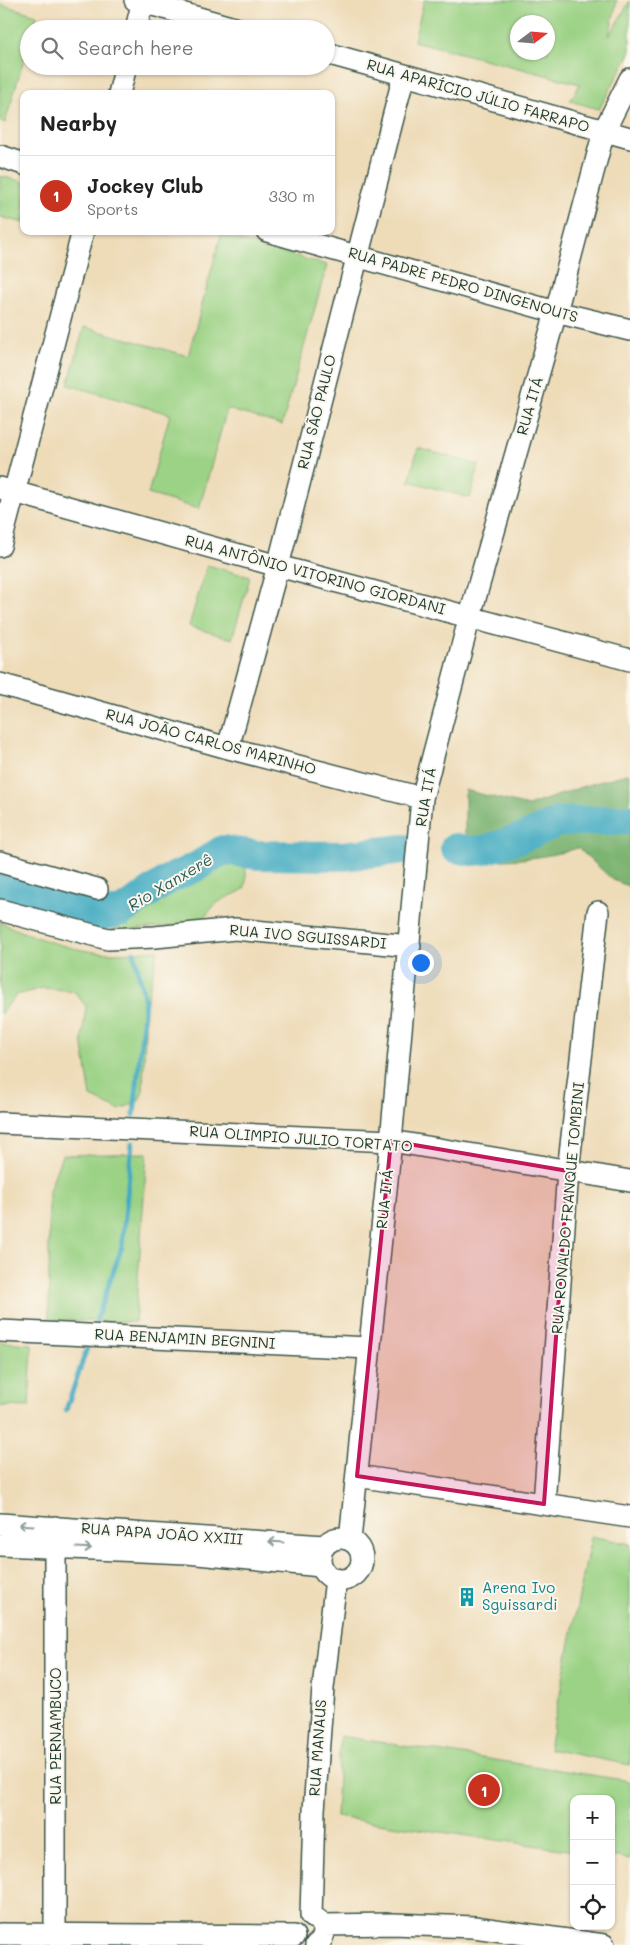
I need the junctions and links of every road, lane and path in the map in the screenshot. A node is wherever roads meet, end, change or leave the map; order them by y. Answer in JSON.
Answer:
{"nodes":[{"id":1,"x":140,"y":1,"type":"edge"},
{"id":2,"x":137,"y":20,"type":"edge"},
{"id":3,"x":206,"y":20,"type":"edge"},
{"id":4,"x":335,"y":56,"type":"edge"},
{"id":5,"x":124,"y":75,"type":"edge"},
{"id":6,"x":404,"y":75,"type":"junction"},
{"id":7,"x":630,"y":79,"type":"edge"},
{"id":8,"x":120,"y":90,"type":"edge"},
{"id":9,"x":604,"y":131,"type":"junction"},
{"id":10,"x":630,"y":138,"type":"edge"},
{"id":11,"x":0,"y":156,"type":"edge"},
{"id":12,"x":20,"y":163,"type":"edge"},
{"id":13,"x":83,"y":235,"type":"edge"},
{"id":14,"x":282,"y":235,"type":"edge"},
{"id":15,"x":357,"y":255,"type":"junction"},
{"id":16,"x":556,"y":312,"type":"junction"},
{"id":17,"x":630,"y":330,"type":"edge"},
{"id":18,"x":7,"y":490,"type":"edge"},
{"id":19,"x":0,"y":546,"type":"edge"},
{"id":20,"x":278,"y":566,"type":"junction"},
{"id":21,"x":470,"y":616,"type":"junction"},
{"id":22,"x":630,"y":660,"type":"edge"},
{"id":23,"x":0,"y":684,"type":"edge"},
{"id":24,"x":228,"y":748,"type":"junction"},
{"id":25,"x":422,"y":798,"type":"junction"},
{"id":26,"x":0,"y":862,"type":"edge"},
{"id":27,"x":97,"y":889,"type":"dead end"},
{"id":28,"x":0,"y":910,"type":"edge"},
{"id":29,"x":598,"y":912,"type":"dead end"},
{"id":30,"x":410,"y":946,"type":"junction"},
{"id":31,"x":0,"y":1122,"type":"edge"},
{"id":32,"x":391,"y":1141,"type":"junction"},
{"id":33,"x":568,"y":1171,"type":"junction"},
{"id":34,"x":630,"y":1181,"type":"edge"},
{"id":35,"x":0,"y":1331,"type":"edge"},
{"id":36,"x":370,"y":1348,"type":"junction"},
{"id":37,"x":357,"y":1476,"type":"junction"},
{"id":38,"x":544,"y":1504,"type":"junction"},
{"id":39,"x":630,"y":1517,"type":"edge"},
{"id":40,"x":0,"y":1524,"type":"edge"},
{"id":41,"x":56,"y":1537,"type":"junction"},
{"id":42,"x":350,"y":1540,"type":"junction"},
{"id":43,"x":0,"y":1545,"type":"edge"},
{"id":44,"x":327,"y":1564,"type":"junction"},
{"id":45,"x":317,"y":1921,"type":"junction"},
{"id":46,"x":0,"y":1934,"type":"edge"},
{"id":47,"x":55,"y":1940,"type":"edge"},
{"id":48,"x":298,"y":1940,"type":"edge"},
{"id":49,"x":316,"y":1945,"type":"edge"},
{"id":50,"x":604,"y":1945,"type":"edge"}],
"edges":[{"from":1,"to":2,"type":"street"},
{"from":1,"to":3,"type":"street"},
{"from":4,"to":6,"type":"street","name":"RUA APARÍCIO JÚLIO FARRAPO"},
{"from":5,"to":8,"type":"street"},
{"from":6,"to":9,"type":"street","name":"RUA APARÍCIO JÚLIO FARRAPO"},
{"from":6,"to":15,"type":"street","name":"RUA SÃO PAULO"},
{"from":7,"to":9,"type":"street","name":"RUA ITÁ"},
{"from":9,"to":10,"type":"street","name":"RUA APARÍCIO JÚLIO FARRAPO"},
{"from":9,"to":16,"type":"street","name":"RUA ITÁ"},
{"from":11,"to":12,"type":"street"},
{"from":13,"to":18,"type":"street"},
{"from":14,"to":15,"type":"street","name":"RUA PADRE PEDRO DINGENOUTS"},
{"from":15,"to":16,"type":"street","name":"RUA PADRE PEDRO DINGENOUTS"},
{"from":15,"to":20,"type":"street","name":"RUA SÃO PAULO"},
{"from":16,"to":17,"type":"street","name":"RUA PADRE PEDRO DINGENOUTS"},
{"from":16,"to":21,"type":"street","name":"RUA ITÁ"},
{"from":18,"to":19,"type":"street"},
{"from":18,"to":20,"type":"street","name":"RUA ANTÔNIO VITORINO GIORDANI"},
{"from":20,"to":21,"type":"street","name":"RUA ANTÔNIO VITORINO GIORDANI"},
{"from":20,"to":24,"type":"street","name":"RUA SÃO PAULO"},
{"from":21,"to":22,"type":"street","name":"RUA ANTÔNIO VITORINO GIORDANI"},
{"from":21,"to":25,"type":"street","name":"RUA ITÁ"},
{"from":23,"to":24,"type":"street","name":"RUA JOÃO CARLOS MARINHO"},
{"from":24,"to":25,"type":"street","name":"RUA JOÃO CARLOS MARINHO"},
{"from":25,"to":30,"type":"street","name":"RUA ITÁ"},
{"from":26,"to":27,"type":"street"},
{"from":28,"to":30,"type":"street","name":"RUA IVO SGUISSARDI"},
{"from":29,"to":33,"type":"street","name":"RUA RONALDO FRANQUE TOMBINI"},
{"from":30,"to":32,"type":"street","name":"RUA ITÁ"},
{"from":31,"to":32,"type":"street","name":"RUA OLIMPIO JULIO TORTATO"},
{"from":32,"to":33,"type":"street","name":"RUA OLIMPIO JULIO TORTATO"},
{"from":32,"to":36,"type":"street","name":"RUA ITÁ"},
{"from":33,"to":34,"type":"street","name":"RUA OLIMPIO JULIO TORTATO"},
{"from":33,"to":38,"type":"street","name":"RUA RONALDO FRANQUE TOMBINI"},
{"from":35,"to":36,"type":"street","name":"RUA BENJAMIN BEGNINI"},
{"from":36,"to":37,"type":"street","name":"RUA ITÁ"},
{"from":37,"to":38,"type":"street"},
{"from":37,"to":42,"type":"street","name":"RUA ITÁ"},
{"from":38,"to":39,"type":"street"},
{"from":41,"to":40,"type":"street","name":"RUA PAPA JOÃO XXIII","one_way":true},
{"from":41,"to":43,"type":"street","name":"RUA PAPA JOÃO XXIII"},
{"from":41,"to":44,"type":"street","name":"RUA PAPA JOÃO XXIII"},
{"from":41,"to":47,"type":"street","name":"RUA PERNAMBUCO"},
{"from":42,"to":44,"type":"street"},
{"from":42,"to":44,"type":"street"},
{"from":44,"to":45,"type":"street","name":"RUA MANAUS"},
{"from":45,"to":48,"type":"street"},
{"from":45,"to":49,"type":"street","name":"RUA MANAUS"},
{"from":45,"to":50,"type":"street"},
{"from":46,"to":47,"type":"street"},
{"from":47,"to":48,"type":"street"}]}
